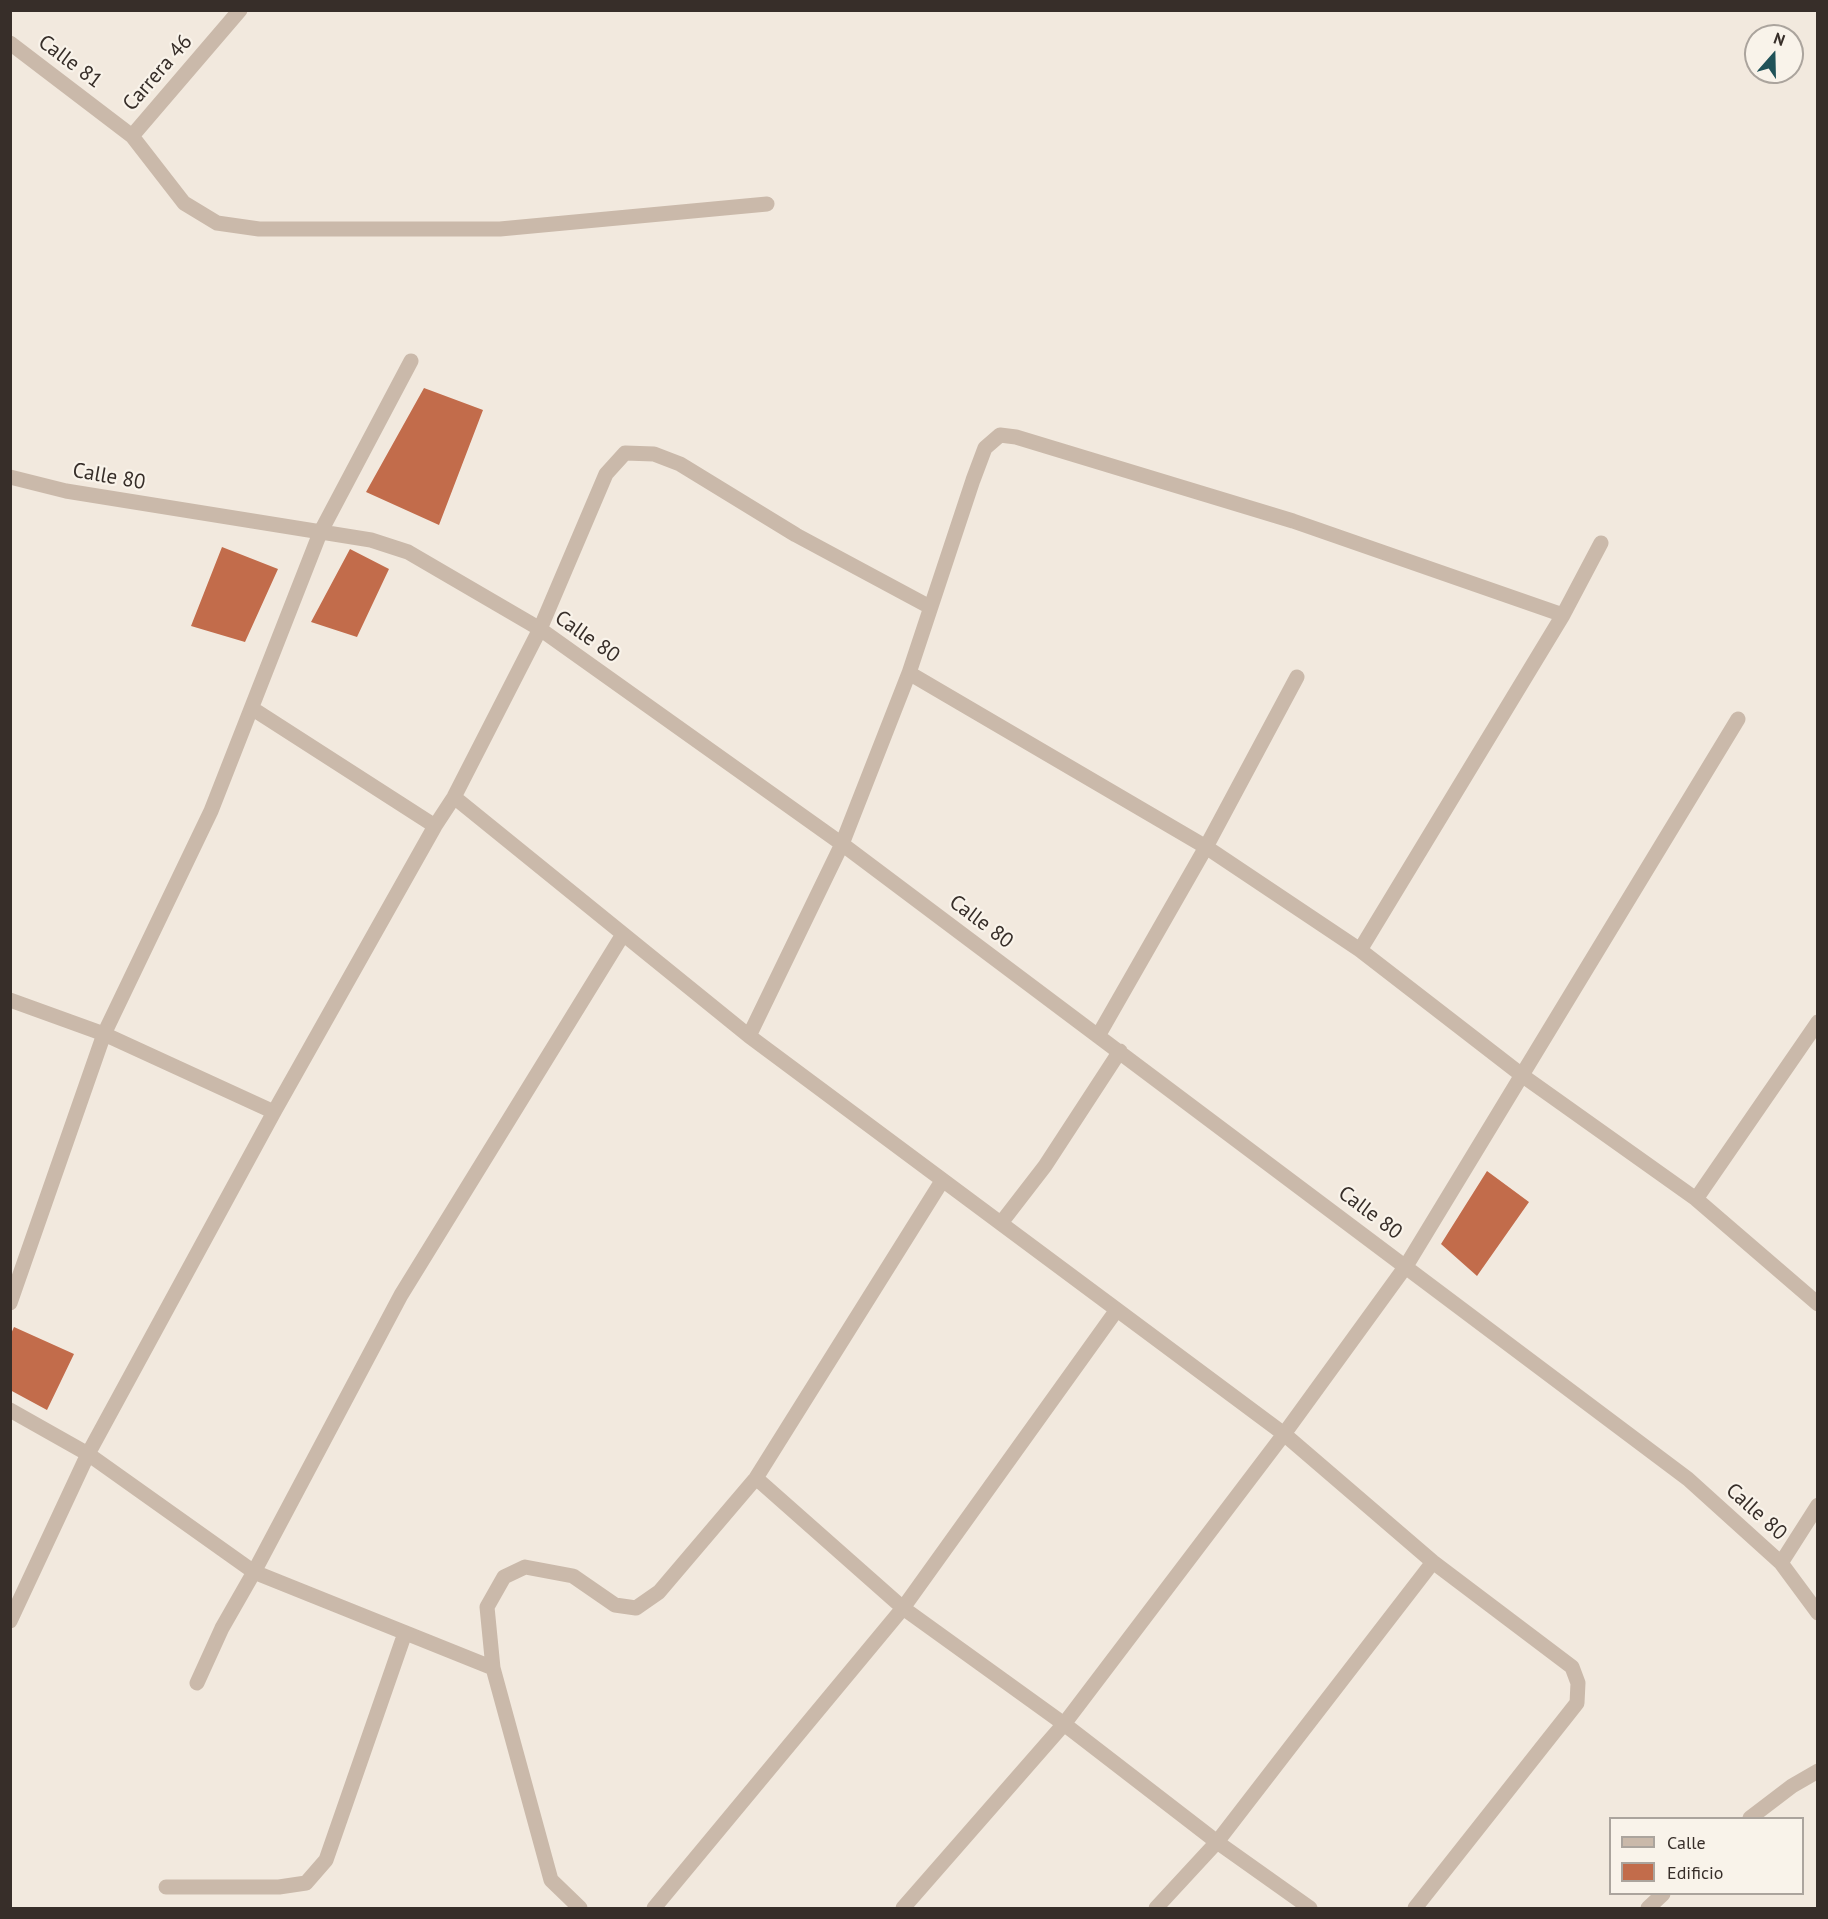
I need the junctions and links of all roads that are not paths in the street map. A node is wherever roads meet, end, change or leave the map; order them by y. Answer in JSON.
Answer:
{"nodes":[{"id":1,"x":240,"y":10,"type":"edge"},
{"id":2,"x":10,"y":43,"type":"edge"},
{"id":3,"x":132,"y":136,"type":"junction"},
{"id":4,"x":767,"y":204,"type":"dead end"},
{"id":5,"x":411,"y":361,"type":"dead end"},
{"id":6,"x":10,"y":477,"type":"edge"},
{"id":7,"x":320,"y":533,"type":"junction"},
{"id":8,"x":1601,"y":543,"type":"dead end"},
{"id":9,"x":930,"y":607,"type":"junction"},
{"id":10,"x":1563,"y":615,"type":"junction"},
{"id":11,"x":540,"y":629,"type":"junction"},
{"id":12,"x":909,"y":673,"type":"junction"},
{"id":13,"x":1297,"y":677,"type":"dead end"},
{"id":14,"x":253,"y":709,"type":"junction"},
{"id":15,"x":1738,"y":719,"type":"dead end"},
{"id":16,"x":454,"y":797,"type":"junction"},
{"id":17,"x":435,"y":826,"type":"junction"},
{"id":18,"x":842,"y":844,"type":"junction"},
{"id":19,"x":1206,"y":847,"type":"junction"},
{"id":20,"x":622,"y":936,"type":"junction"},
{"id":21,"x":1360,"y":950,"type":"junction"},
{"id":22,"x":10,"y":1000,"type":"edge"},
{"id":23,"x":1818,"y":1022,"type":"edge"},
{"id":24,"x":104,"y":1034,"type":"junction"},
{"id":25,"x":749,"y":1036,"type":"junction"},
{"id":26,"x":1098,"y":1036,"type":"junction"},
{"id":27,"x":1120,"y":1051,"type":"junction"},
{"id":28,"x":1523,"y":1076,"type":"junction"},
{"id":29,"x":273,"y":1112,"type":"junction"},
{"id":30,"x":942,"y":1181,"type":"junction"},
{"id":31,"x":1696,"y":1199,"type":"junction"},
{"id":32,"x":1001,"y":1223,"type":"junction"},
{"id":33,"x":1406,"y":1266,"type":"junction"},
{"id":34,"x":10,"y":1304,"type":"edge"},
{"id":35,"x":1818,"y":1304,"type":"edge"},
{"id":36,"x":1116,"y":1311,"type":"junction"},
{"id":37,"x":10,"y":1410,"type":"edge"},
{"id":38,"x":1284,"y":1434,"type":"junction"},
{"id":39,"x":88,"y":1454,"type":"junction"},
{"id":40,"x":756,"y":1478,"type":"junction"},
{"id":41,"x":1818,"y":1505,"type":"edge"},
{"id":42,"x":1433,"y":1562,"type":"junction"},
{"id":43,"x":1781,"y":1563,"type":"junction"},
{"id":44,"x":255,"y":1572,"type":"junction"},
{"id":45,"x":903,"y":1608,"type":"junction"},
{"id":46,"x":1818,"y":1613,"type":"edge"},
{"id":47,"x":10,"y":1622,"type":"edge"},
{"id":48,"x":405,"y":1633,"type":"junction"},
{"id":49,"x":493,"y":1668,"type":"junction"},
{"id":50,"x":197,"y":1683,"type":"dead end"},
{"id":51,"x":1064,"y":1724,"type":"junction"},
{"id":52,"x":1818,"y":1771,"type":"edge"},
{"id":53,"x":1751,"y":1817,"type":"edge"},
{"id":54,"x":1217,"y":1842,"type":"junction"},
{"id":55,"x":166,"y":1887,"type":"dead end"},
{"id":56,"x":1661,"y":1895,"type":"edge"},
{"id":57,"x":580,"y":1908,"type":"edge"},
{"id":58,"x":654,"y":1908,"type":"edge"},
{"id":59,"x":903,"y":1908,"type":"edge"},
{"id":60,"x":1156,"y":1908,"type":"edge"},
{"id":61,"x":1310,"y":1908,"type":"edge"},
{"id":62,"x":1415,"y":1908,"type":"edge"},
{"id":63,"x":1648,"y":1908,"type":"edge"}],
"edges":[{"from":1,"to":3,"type":"street","name":"Carrera 46"},
{"from":2,"to":3,"type":"street","name":"Calle 81"},
{"from":3,"to":4,"type":"street","name":"Calle 81"},
{"from":5,"to":7,"type":"street"},
{"from":6,"to":7,"type":"street","name":"Calle 80"},
{"from":7,"to":11,"type":"street","name":"Calle 80"},
{"from":7,"to":14,"type":"street"},
{"from":8,"to":10,"type":"street"},
{"from":9,"to":10,"type":"street"},
{"from":9,"to":11,"type":"street"},
{"from":9,"to":12,"type":"street"},
{"from":10,"to":21,"type":"street"},
{"from":11,"to":16,"type":"street"},
{"from":11,"to":18,"type":"street","name":"Calle 80"},
{"from":12,"to":18,"type":"street"},
{"from":12,"to":19,"type":"street"},
{"from":13,"to":19,"type":"street"},
{"from":14,"to":17,"type":"street"},
{"from":14,"to":24,"type":"street"},
{"from":15,"to":28,"type":"street"},
{"from":16,"to":17,"type":"street"},
{"from":16,"to":20,"type":"street"},
{"from":17,"to":29,"type":"street"},
{"from":18,"to":25,"type":"street"},
{"from":18,"to":26,"type":"street","name":"Calle 80"},
{"from":19,"to":21,"type":"street"},
{"from":19,"to":26,"type":"street"},
{"from":20,"to":25,"type":"street"},
{"from":20,"to":44,"type":"street"},
{"from":21,"to":28,"type":"street"},
{"from":22,"to":24,"type":"street"},
{"from":23,"to":31,"type":"street"},
{"from":24,"to":29,"type":"street"},
{"from":24,"to":34,"type":"street"},
{"from":25,"to":30,"type":"street"},
{"from":26,"to":27,"type":"street","name":"Calle 80"},
{"from":27,"to":32,"type":"street"},
{"from":27,"to":33,"type":"street","name":"Calle 80"},
{"from":28,"to":31,"type":"street"},
{"from":28,"to":33,"type":"street"},
{"from":29,"to":39,"type":"street"},
{"from":30,"to":32,"type":"street"},
{"from":30,"to":40,"type":"street"},
{"from":31,"to":35,"type":"street"},
{"from":32,"to":36,"type":"street"},
{"from":33,"to":38,"type":"street"},
{"from":33,"to":43,"type":"street","name":"Calle 80"},
{"from":36,"to":38,"type":"street"},
{"from":36,"to":45,"type":"street"},
{"from":37,"to":39,"type":"street"},
{"from":38,"to":42,"type":"street"},
{"from":38,"to":51,"type":"street"},
{"from":39,"to":44,"type":"street"},
{"from":39,"to":47,"type":"street"},
{"from":40,"to":45,"type":"street"},
{"from":40,"to":49,"type":"street"},
{"from":41,"to":43,"type":"street"},
{"from":42,"to":54,"type":"street"},
{"from":42,"to":62,"type":"street"},
{"from":43,"to":46,"type":"street","name":"Calle 80"},
{"from":44,"to":48,"type":"street"},
{"from":44,"to":50,"type":"street"},
{"from":45,"to":51,"type":"street"},
{"from":45,"to":58,"type":"street"},
{"from":48,"to":49,"type":"street"},
{"from":48,"to":55,"type":"street"},
{"from":49,"to":57,"type":"street"},
{"from":51,"to":54,"type":"street"},
{"from":51,"to":59,"type":"street"},
{"from":52,"to":53,"type":"street"},
{"from":54,"to":60,"type":"street"},
{"from":54,"to":61,"type":"street"},
{"from":56,"to":63,"type":"street"}]}
